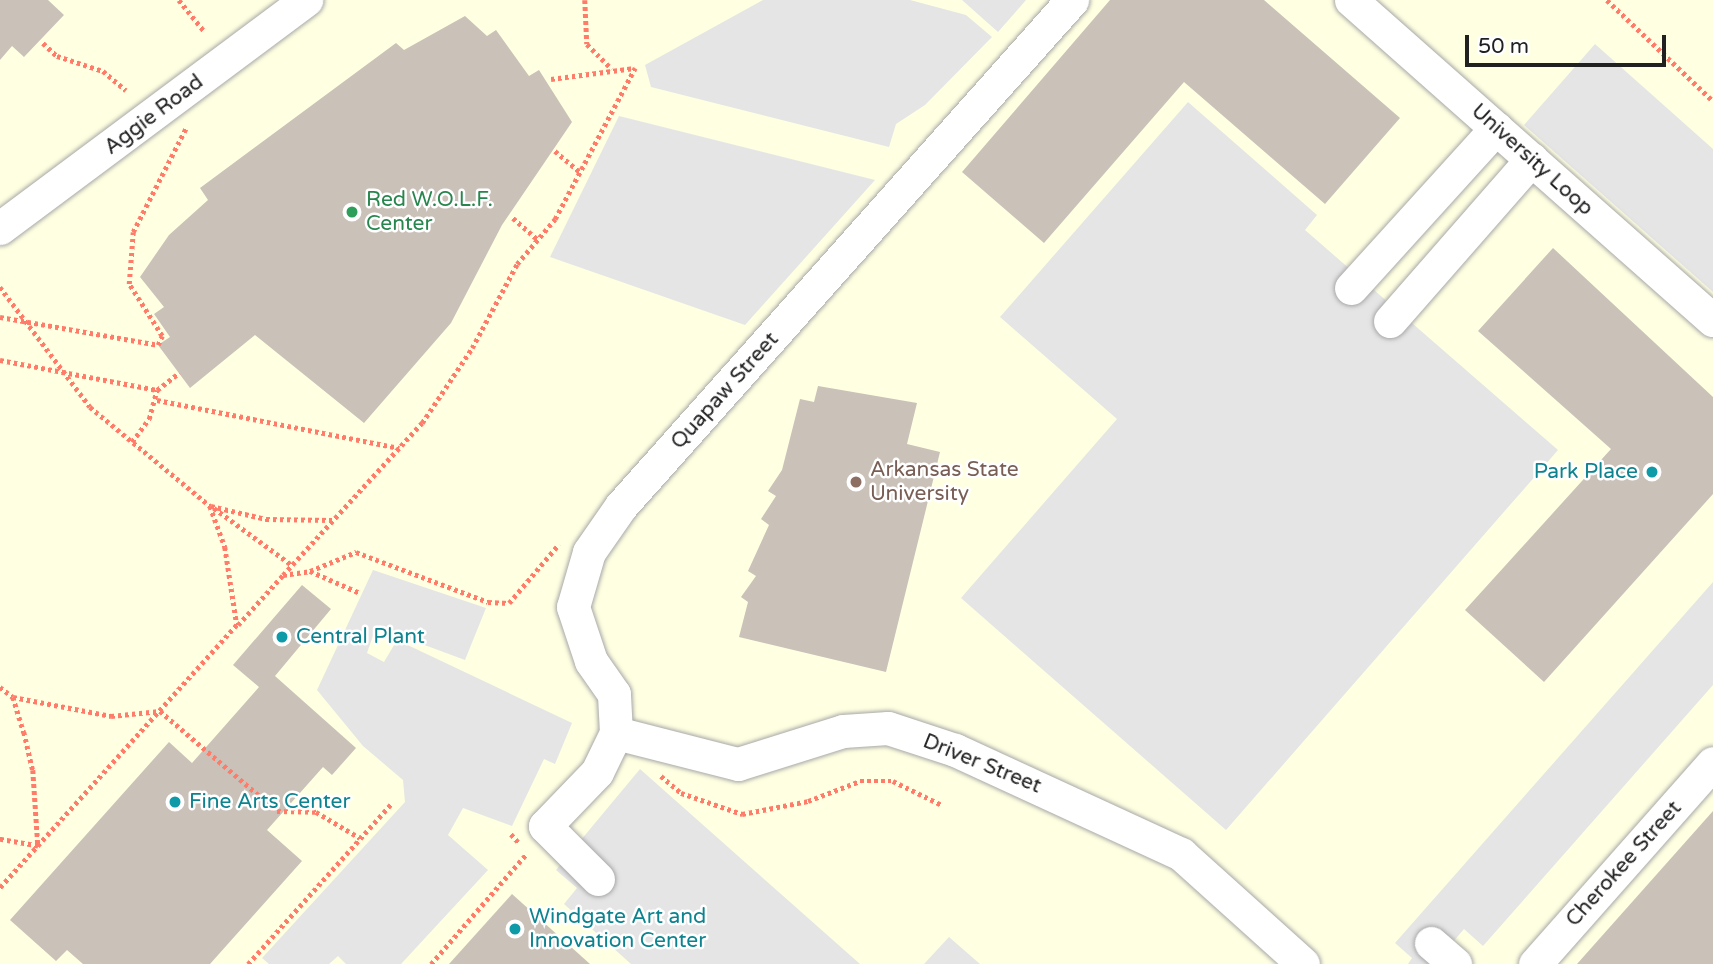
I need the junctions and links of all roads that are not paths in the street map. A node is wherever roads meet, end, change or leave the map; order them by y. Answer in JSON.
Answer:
{"nodes":[{"id":1,"x":306,"y":0,"type":"edge"},
{"id":2,"x":1072,"y":0,"type":"edge"},
{"id":3,"x":1351,"y":0,"type":"edge"},
{"id":4,"x":1496,"y":128,"type":"junction"},
{"id":5,"x":1532,"y":159,"type":"junction"},
{"id":6,"x":0,"y":228,"type":"edge"},
{"id":7,"x":1351,"y":288,"type":"dead end"},
{"id":8,"x":1713,"y":320,"type":"edge"},
{"id":9,"x":1390,"y":321,"type":"dead end"},
{"id":10,"x":616,"y":733,"type":"junction"},
{"id":11,"x":1713,"y":763,"type":"edge"},
{"id":12,"x":598,"y":879,"type":"dead end"},
{"id":13,"x":1303,"y":964,"type":"edge"},
{"id":14,"x":1535,"y":964,"type":"edge"}],
"edges":[{"from":1,"to":6,"type":"street","name":"Aggie Road"},
{"from":2,"to":10,"type":"street","name":"Quapaw Street"},
{"from":3,"to":4,"type":"street","name":"University Loop"},
{"from":4,"to":5,"type":"street","name":"University Loop"},
{"from":4,"to":7,"type":"street"},
{"from":5,"to":8,"type":"street","name":"University Loop"},
{"from":5,"to":9,"type":"street"},
{"from":10,"to":12,"type":"street","name":"Quapaw Street"},
{"from":10,"to":13,"type":"street","name":"Driver Street"},
{"from":11,"to":14,"type":"street","name":"Cherokee Street"}]}
